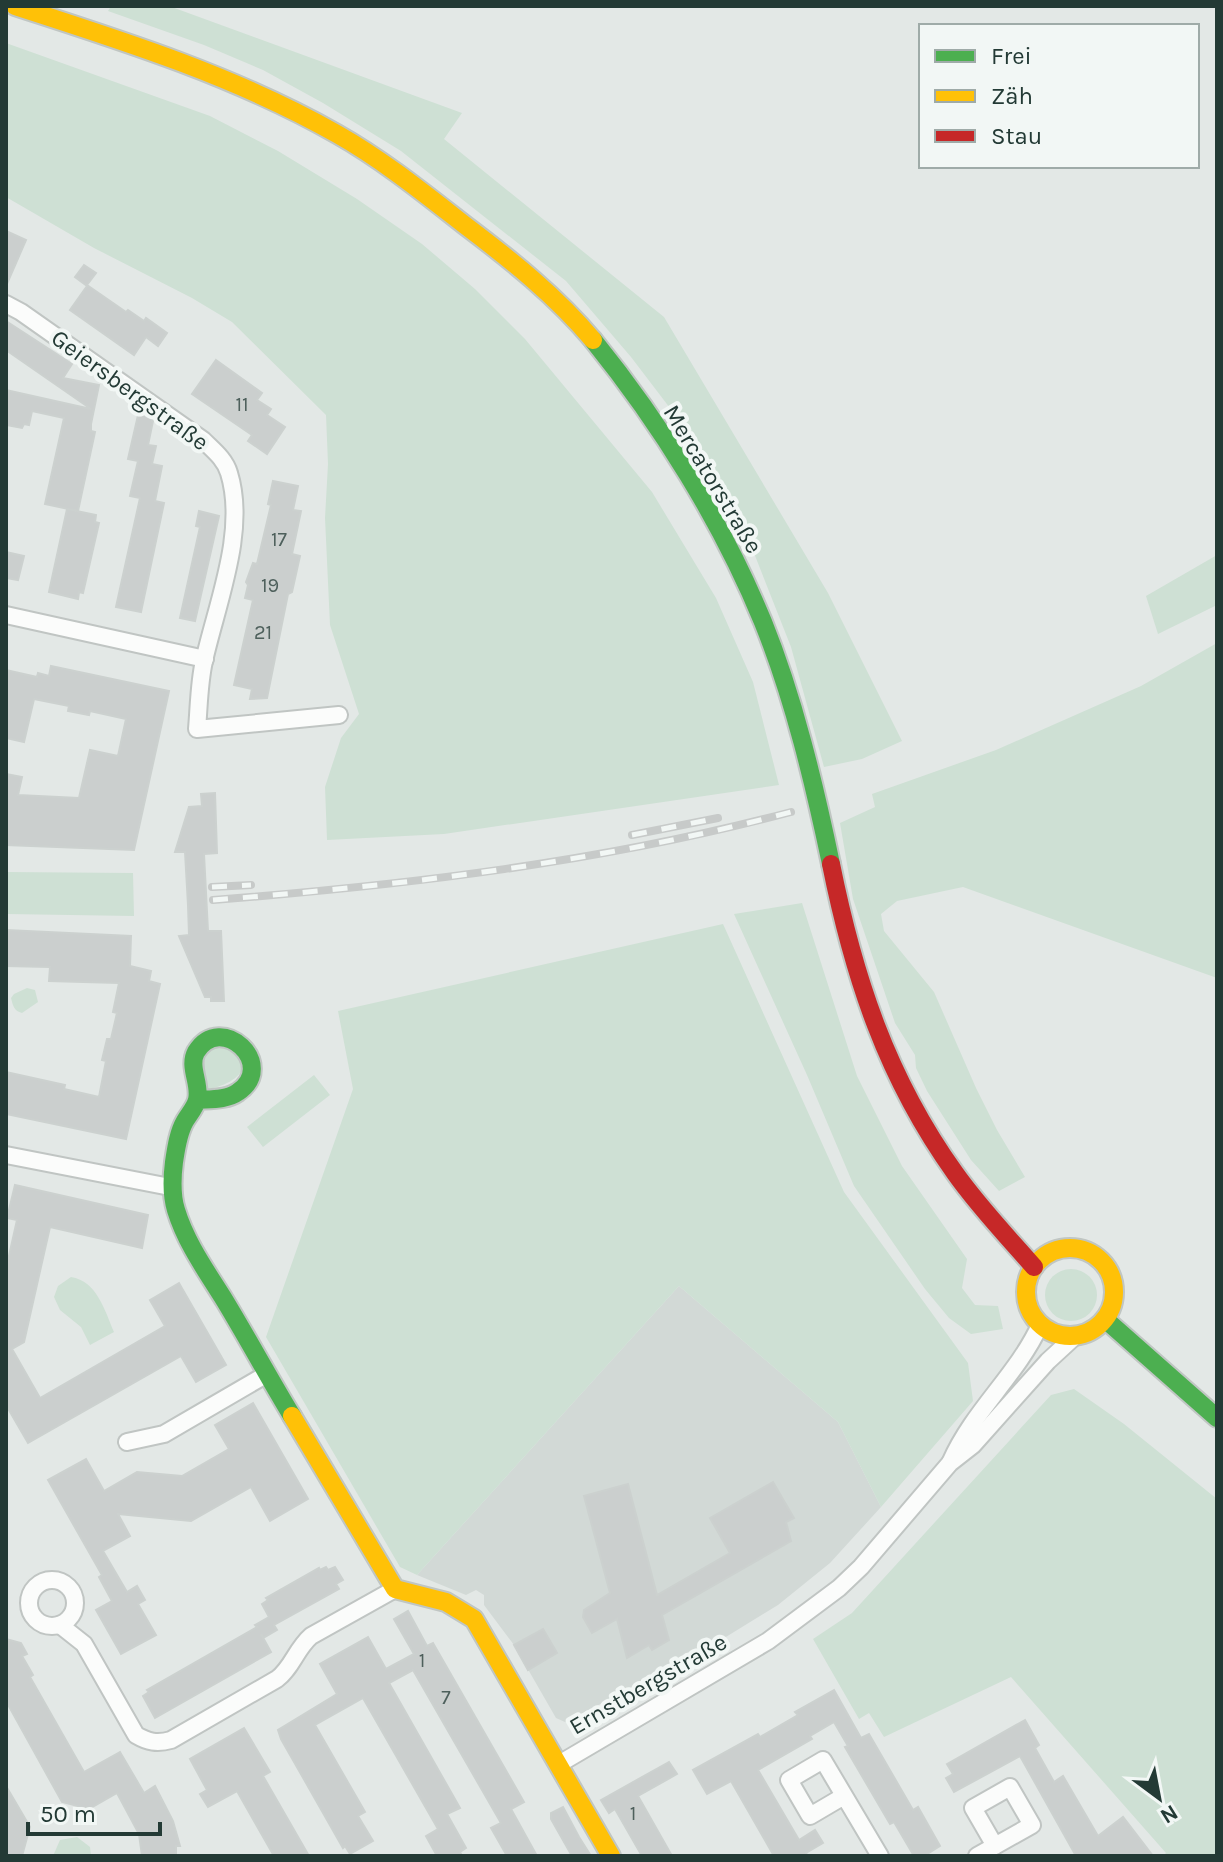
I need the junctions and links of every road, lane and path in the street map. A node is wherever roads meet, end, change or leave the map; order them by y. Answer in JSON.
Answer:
{"nodes":[{"id":1,"x":15,"y":6,"type":"edge"},
{"id":2,"x":6,"y":304,"type":"edge"},
{"id":3,"x":6,"y":615,"type":"edge"},
{"id":4,"x":205,"y":659,"type":"junction"},
{"id":5,"x":339,"y":715,"type":"dead end"},
{"id":6,"x":197,"y":1100,"type":"dead end"},
{"id":7,"x":6,"y":1155,"type":"edge"},
{"id":8,"x":170,"y":1187,"type":"junction"},
{"id":9,"x":1034,"y":1267,"type":"junction"},
{"id":10,"x":1106,"y":1320,"type":"junction"},
{"id":11,"x":1040,"y":1325,"type":"junction"},
{"id":12,"x":1073,"y":1338,"type":"junction"},
{"id":13,"x":267,"y":1374,"type":"junction"},
{"id":14,"x":1217,"y":1418,"type":"edge"},
{"id":15,"x":127,"y":1442,"type":"dead end"},
{"id":16,"x":950,"y":1463,"type":"junction"},
{"id":17,"x":395,"y":1589,"type":"junction"},
{"id":18,"x":60,"y":1625,"type":"dead end"},
{"id":19,"x":559,"y":1764,"type":"junction"},
{"id":20,"x":844,"y":1796,"type":"dead end"},
{"id":21,"x":995,"y":1846,"type":"dead end"},
{"id":22,"x":611,"y":1856,"type":"edge"},
{"id":23,"x":880,"y":1856,"type":"edge"},
{"id":24,"x":977,"y":1856,"type":"edge"}],
"edges":[{"from":1,"to":9,"type":"main road","name":"Mercatorstraße"},
{"from":2,"to":4,"type":"street","name":"Geiersbergstraße"},
{"from":3,"to":4,"type":"street"},
{"from":4,"to":5,"type":"street","name":"Geiersbergstraße"},
{"from":6,"to":8,"type":"main road"},
{"from":7,"to":8,"type":"street"},
{"from":8,"to":13,"type":"main road"},
{"from":9,"to":10,"type":"main road"},
{"from":9,"to":11,"type":"main road"},
{"from":10,"to":12,"type":"main road"},
{"from":10,"to":14,"type":"main road"},
{"from":11,"to":12,"type":"main road"},
{"from":11,"to":16,"type":"street","name":"Ernstbergstraße"},
{"from":12,"to":16,"type":"street","name":"Ernstbergstraße"},
{"from":13,"to":15,"type":"street"},
{"from":13,"to":17,"type":"main road"},
{"from":16,"to":19,"type":"street","name":"Ernstbergstraße"},
{"from":17,"to":18,"type":"street"},
{"from":17,"to":19,"type":"main road","name":"Ernstbergstraße"},
{"from":19,"to":22,"type":"main road"},
{"from":20,"to":23,"type":"street"},
{"from":21,"to":24,"type":"street"}]}
